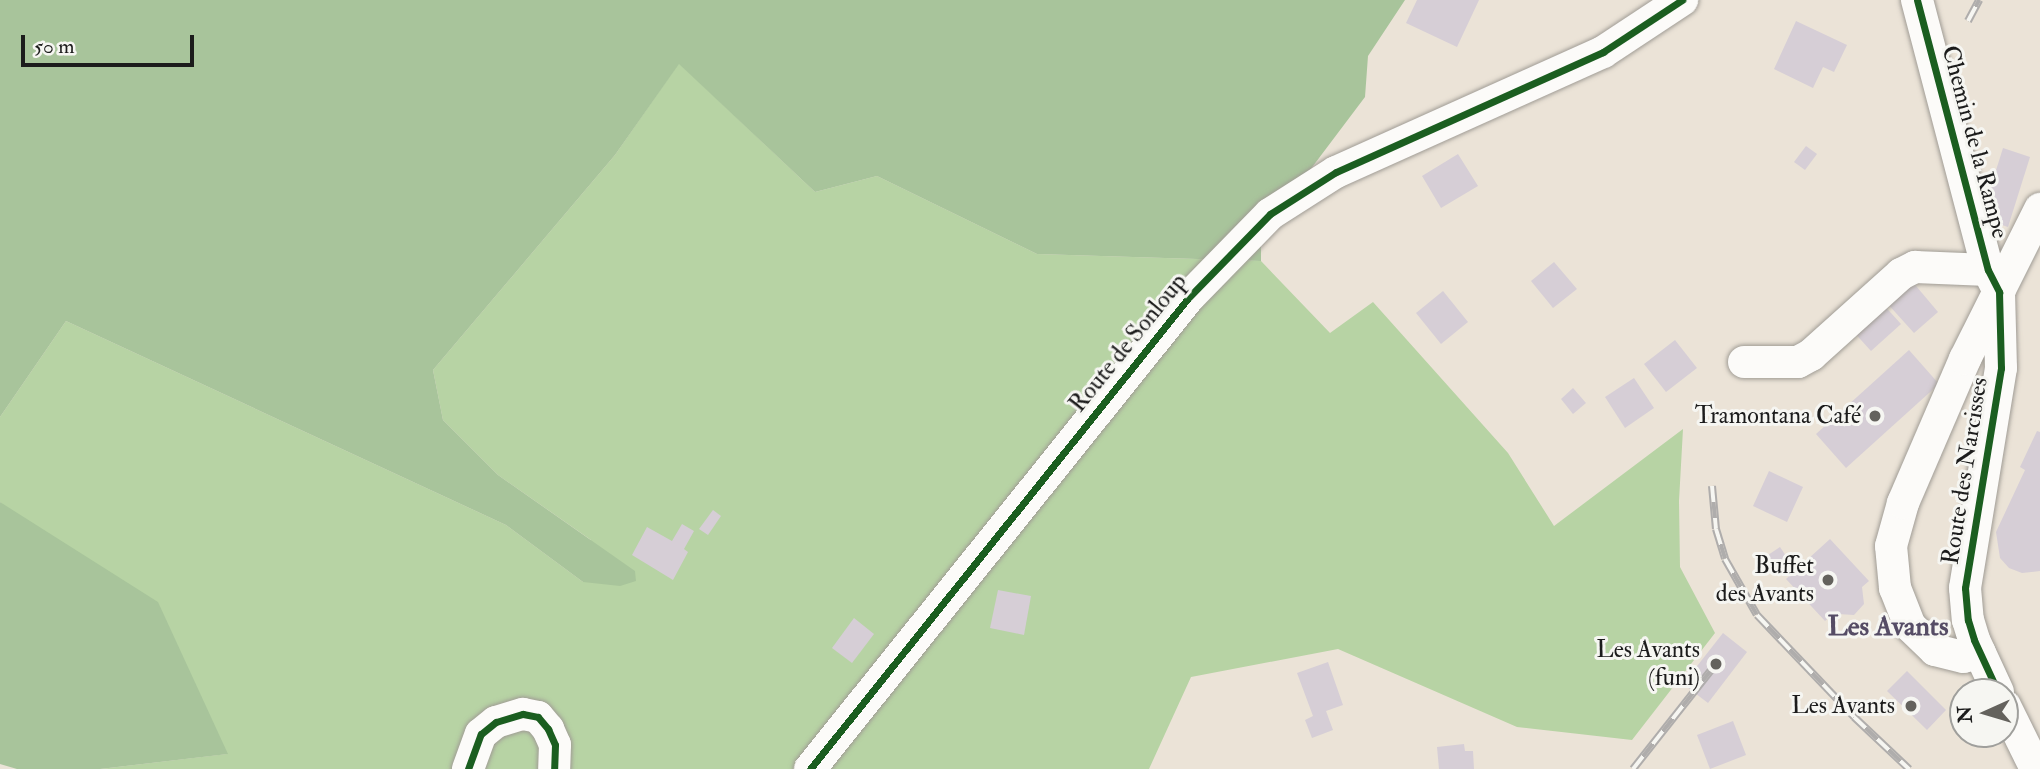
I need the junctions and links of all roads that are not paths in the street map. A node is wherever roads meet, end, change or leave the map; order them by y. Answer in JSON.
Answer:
{"nodes":[{"id":1,"x":1682,"y":0,"type":"edge"},
{"id":2,"x":1917,"y":0,"type":"edge"},
{"id":3,"x":2040,"y":209,"type":"edge"},
{"id":4,"x":1994,"y":281,"type":"junction"},
{"id":5,"x":1744,"y":362,"type":"dead end"},
{"id":6,"x":1980,"y":653,"type":"junction"},
{"id":7,"x":1992,"y":678,"type":"edge"},
{"id":8,"x":2019,"y":734,"type":"edge"},
{"id":9,"x":468,"y":769,"type":"edge"},
{"id":10,"x":554,"y":769,"type":"edge"},
{"id":11,"x":810,"y":769,"type":"edge"},
{"id":12,"x":2036,"y":769,"type":"edge"}],
"edges":[{"from":1,"to":11,"type":"street","name":"Route de Sonloup"},
{"from":2,"to":4,"type":"street","name":"Chemin de la Rampe"},
{"from":3,"to":4,"type":"street","name":"Chemin de la Rampe"},
{"from":4,"to":5,"type":"street"},
{"from":4,"to":6,"type":"street","name":"Route des Narcisses"},
{"from":4,"to":6,"type":"street"},
{"from":6,"to":7,"type":"street","name":"Route des Narcisses"},
{"from":8,"to":12,"type":"street"},
{"from":9,"to":10,"type":"street"}]}
